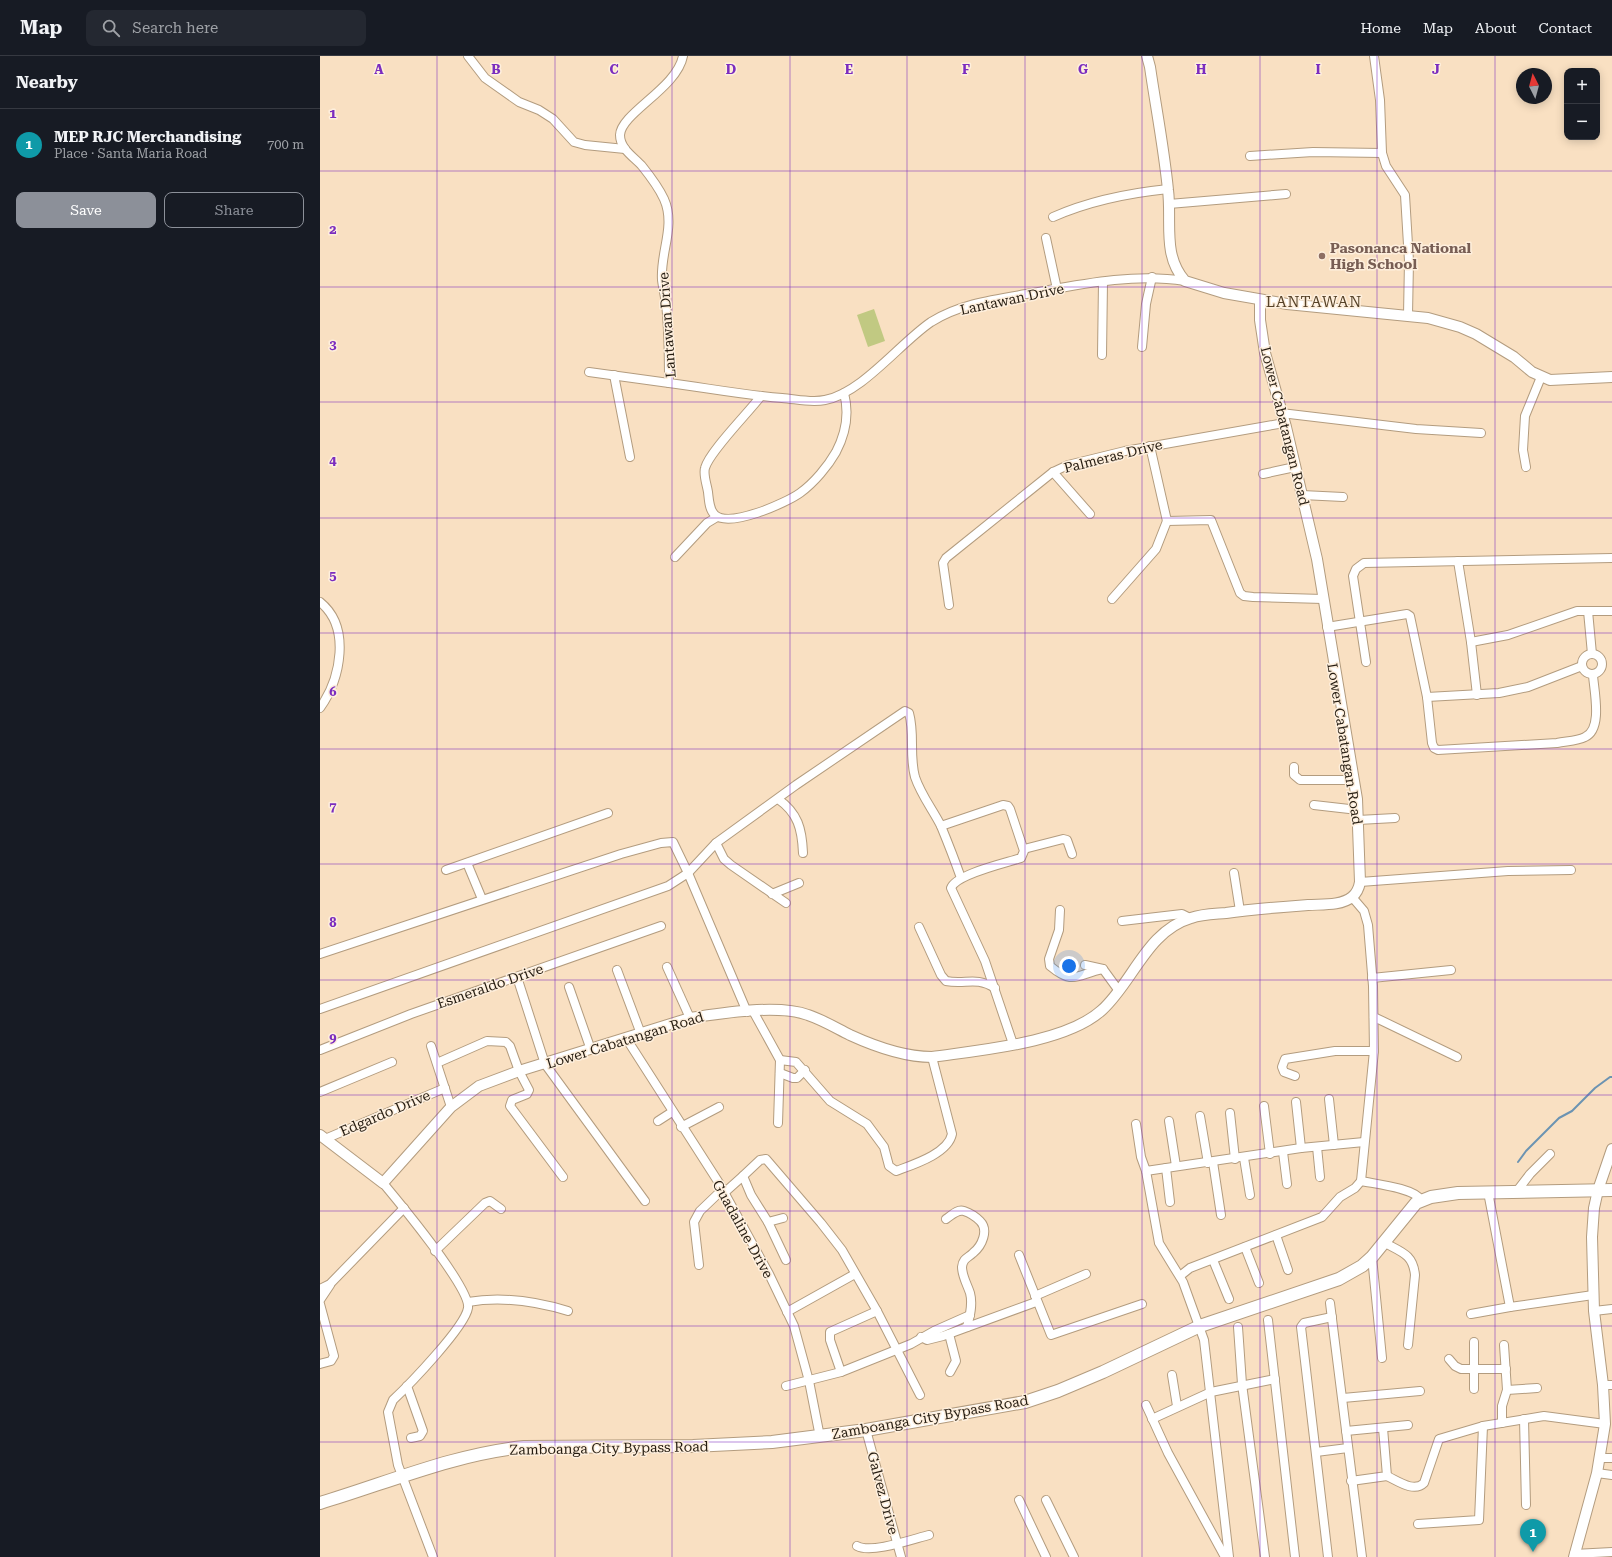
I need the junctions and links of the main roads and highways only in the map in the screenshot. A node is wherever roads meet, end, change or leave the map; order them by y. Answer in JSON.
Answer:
{"nodes":[{"id":1,"x":1612,"y":1190,"type":"edge"},
{"id":2,"x":320,"y":1503,"type":"edge"}],
"edges":[{"from":1,"to":2,"type":"main road","name":"Zamboanga City Bypass Road"}]}
